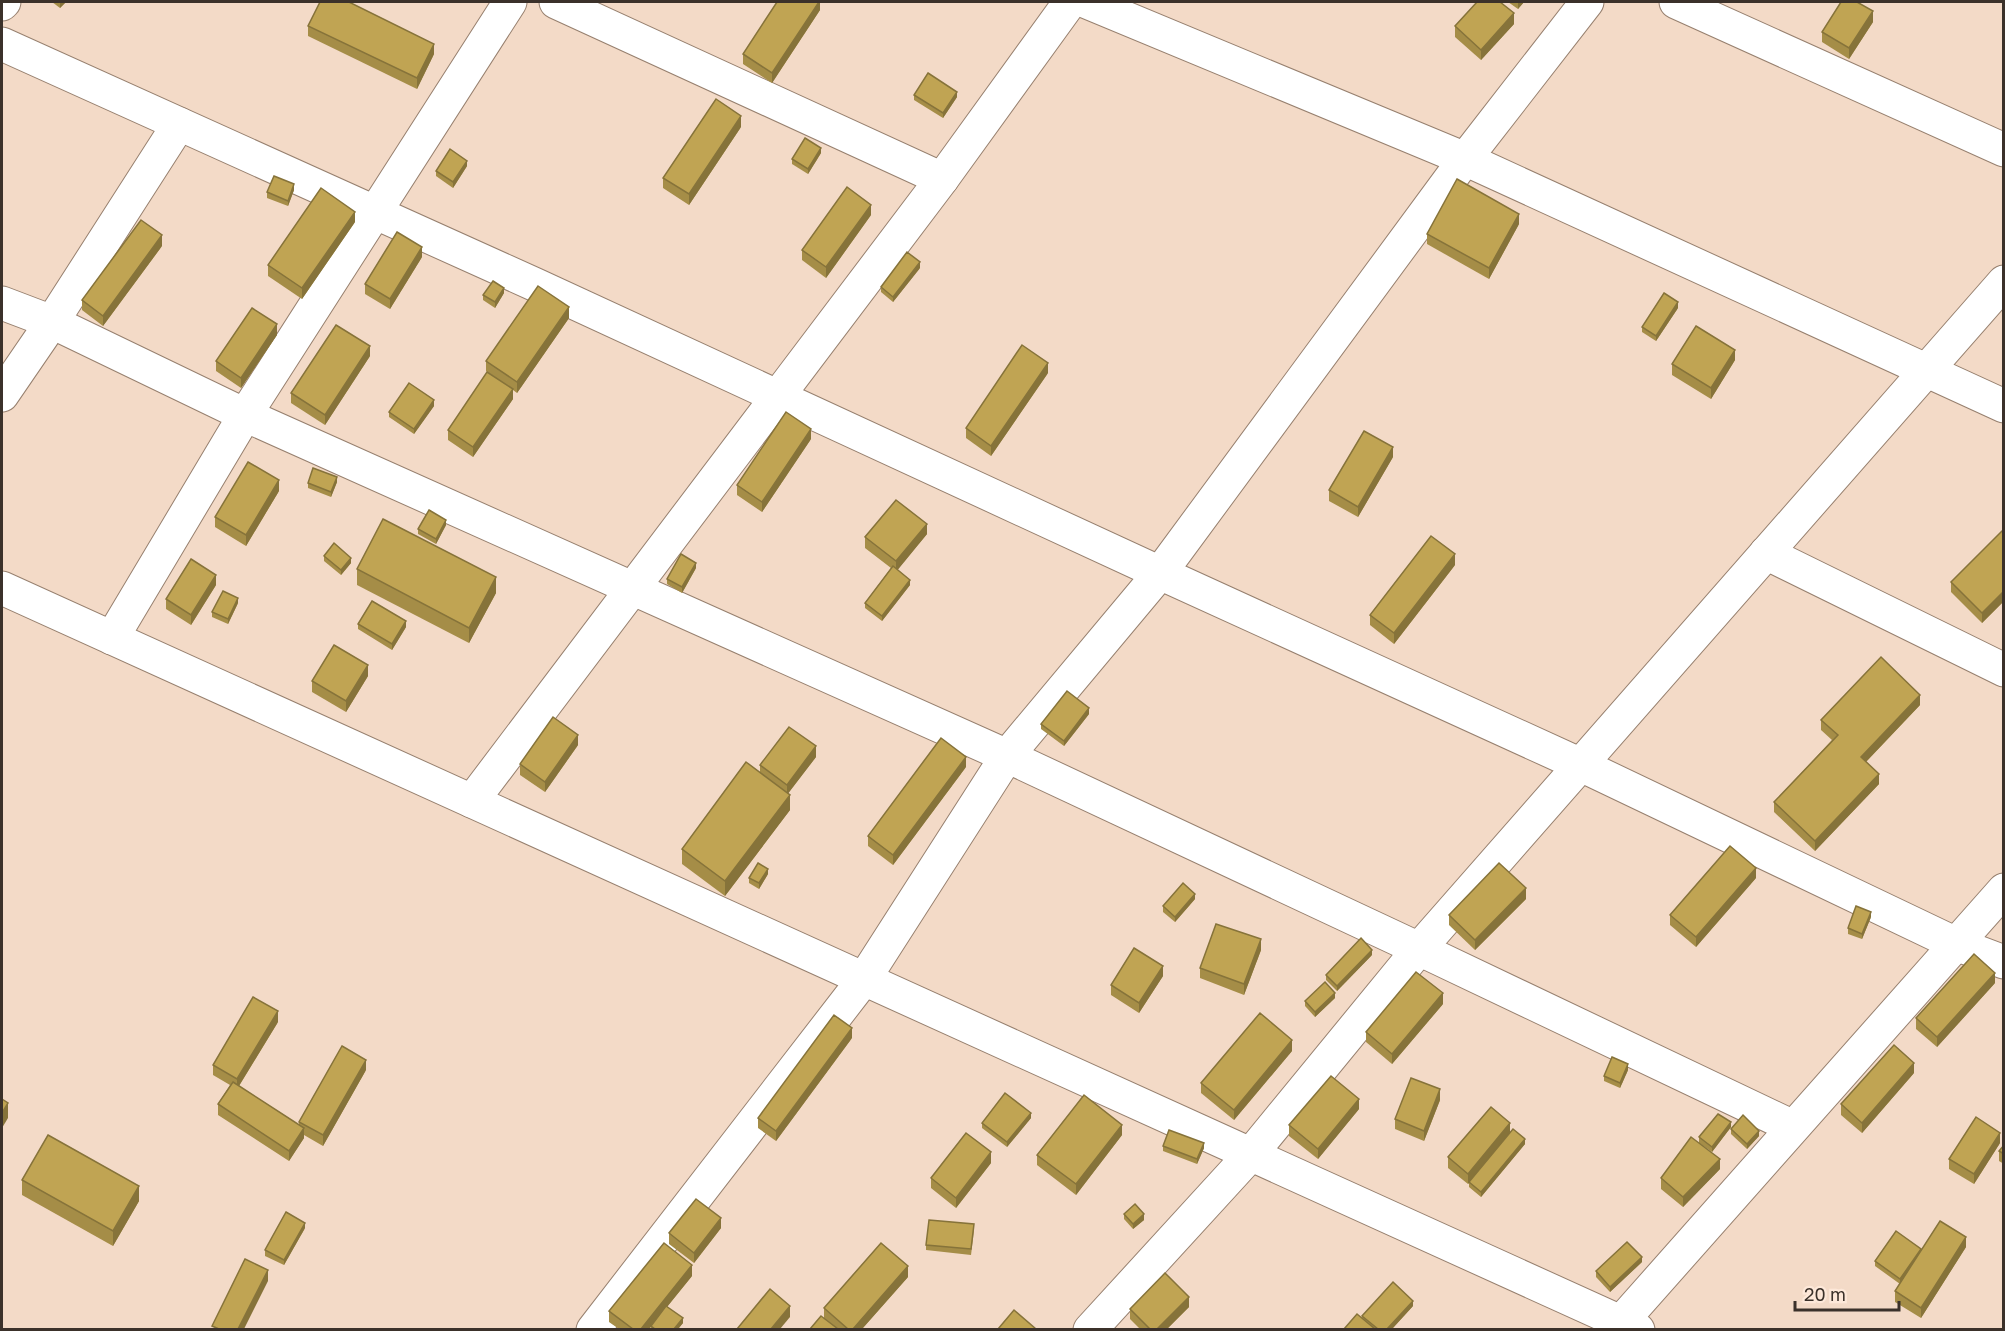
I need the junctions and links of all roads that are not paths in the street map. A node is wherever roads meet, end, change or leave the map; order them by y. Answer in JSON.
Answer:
{"nodes":[{"id":1,"x":510,"y":2,"type":"edge"},
{"id":2,"x":556,"y":2,"type":"edge"},
{"id":3,"x":1070,"y":2,"type":"edge"},
{"id":4,"x":1087,"y":2,"type":"edge"},
{"id":5,"x":1587,"y":2,"type":"edge"},
{"id":6,"x":1676,"y":2,"type":"edge"},
{"id":7,"x":2,"y":44,"type":"edge"},
{"id":8,"x":179,"y":124,"type":"junction"},
{"id":9,"x":2004,"y":150,"type":"edge"},
{"id":10,"x":1465,"y":159,"type":"junction"},
{"id":11,"x":942,"y":179,"type":"junction"},
{"id":12,"x":375,"y":212,"type":"junction"},
{"id":13,"x":2004,"y":282,"type":"edge"},
{"id":14,"x":2,"y":303,"type":"edge"},
{"id":15,"x":52,"y":322,"type":"junction"},
{"id":16,"x":1926,"y":371,"type":"junction"},
{"id":17,"x":2,"y":395,"type":"edge"},
{"id":18,"x":777,"y":397,"type":"junction"},
{"id":19,"x":2004,"y":406,"type":"edge"},
{"id":20,"x":245,"y":415,"type":"junction"},
{"id":21,"x":1766,"y":553,"type":"junction"},
{"id":22,"x":1160,"y":573,"type":"junction"},
{"id":23,"x":2,"y":588,"type":"edge"},
{"id":24,"x":633,"y":589,"type":"junction"},
{"id":25,"x":111,"y":638,"type":"junction"},
{"id":26,"x":2004,"y":670,"type":"edge"},
{"id":27,"x":1007,"y":756,"type":"junction"},
{"id":28,"x":1581,"y":765,"type":"junction"},
{"id":29,"x":472,"y":801,"type":"junction"},
{"id":30,"x":2004,"y":890,"type":"edge"},
{"id":31,"x":1956,"y":944,"type":"junction"},
{"id":32,"x":1419,"y":949,"type":"junction"},
{"id":33,"x":2004,"y":962,"type":"edge"},
{"id":34,"x":864,"y":979,"type":"junction"},
{"id":35,"x":1793,"y":1127,"type":"junction"},
{"id":36,"x":1251,"y":1154,"type":"junction"},
{"id":37,"x":1624,"y":1327,"type":"edge"},
{"id":38,"x":593,"y":1329,"type":"edge"},
{"id":39,"x":1090,"y":1329,"type":"edge"}],
"edges":[{"from":1,"to":12,"type":"street"},
{"from":2,"to":11,"type":"street"},
{"from":3,"to":11,"type":"street"},
{"from":4,"to":10,"type":"street"},
{"from":5,"to":10,"type":"street"},
{"from":6,"to":9,"type":"street"},
{"from":7,"to":8,"type":"street"},
{"from":8,"to":12,"type":"street"},
{"from":8,"to":15,"type":"street"},
{"from":10,"to":16,"type":"street"},
{"from":10,"to":22,"type":"street"},
{"from":11,"to":18,"type":"street"},
{"from":12,"to":18,"type":"street"},
{"from":12,"to":20,"type":"street"},
{"from":13,"to":16,"type":"street"},
{"from":14,"to":15,"type":"street"},
{"from":15,"to":17,"type":"street"},
{"from":15,"to":20,"type":"street"},
{"from":16,"to":19,"type":"street"},
{"from":16,"to":21,"type":"street"},
{"from":18,"to":22,"type":"street"},
{"from":18,"to":24,"type":"street"},
{"from":20,"to":24,"type":"street"},
{"from":20,"to":25,"type":"street"},
{"from":21,"to":26,"type":"street"},
{"from":21,"to":28,"type":"street"},
{"from":22,"to":27,"type":"street"},
{"from":22,"to":28,"type":"street"},
{"from":23,"to":25,"type":"street"},
{"from":24,"to":27,"type":"street"},
{"from":24,"to":29,"type":"street"},
{"from":25,"to":29,"type":"street"},
{"from":27,"to":32,"type":"street"},
{"from":27,"to":34,"type":"street"},
{"from":28,"to":31,"type":"street"},
{"from":28,"to":32,"type":"street"},
{"from":29,"to":34,"type":"street"},
{"from":30,"to":31,"type":"street"},
{"from":31,"to":33,"type":"street"},
{"from":31,"to":35,"type":"street"},
{"from":32,"to":35,"type":"street"},
{"from":32,"to":36,"type":"street"},
{"from":34,"to":36,"type":"street"},
{"from":34,"to":38,"type":"street"},
{"from":35,"to":37,"type":"street"},
{"from":36,"to":37,"type":"street"},
{"from":36,"to":39,"type":"street"}]}
